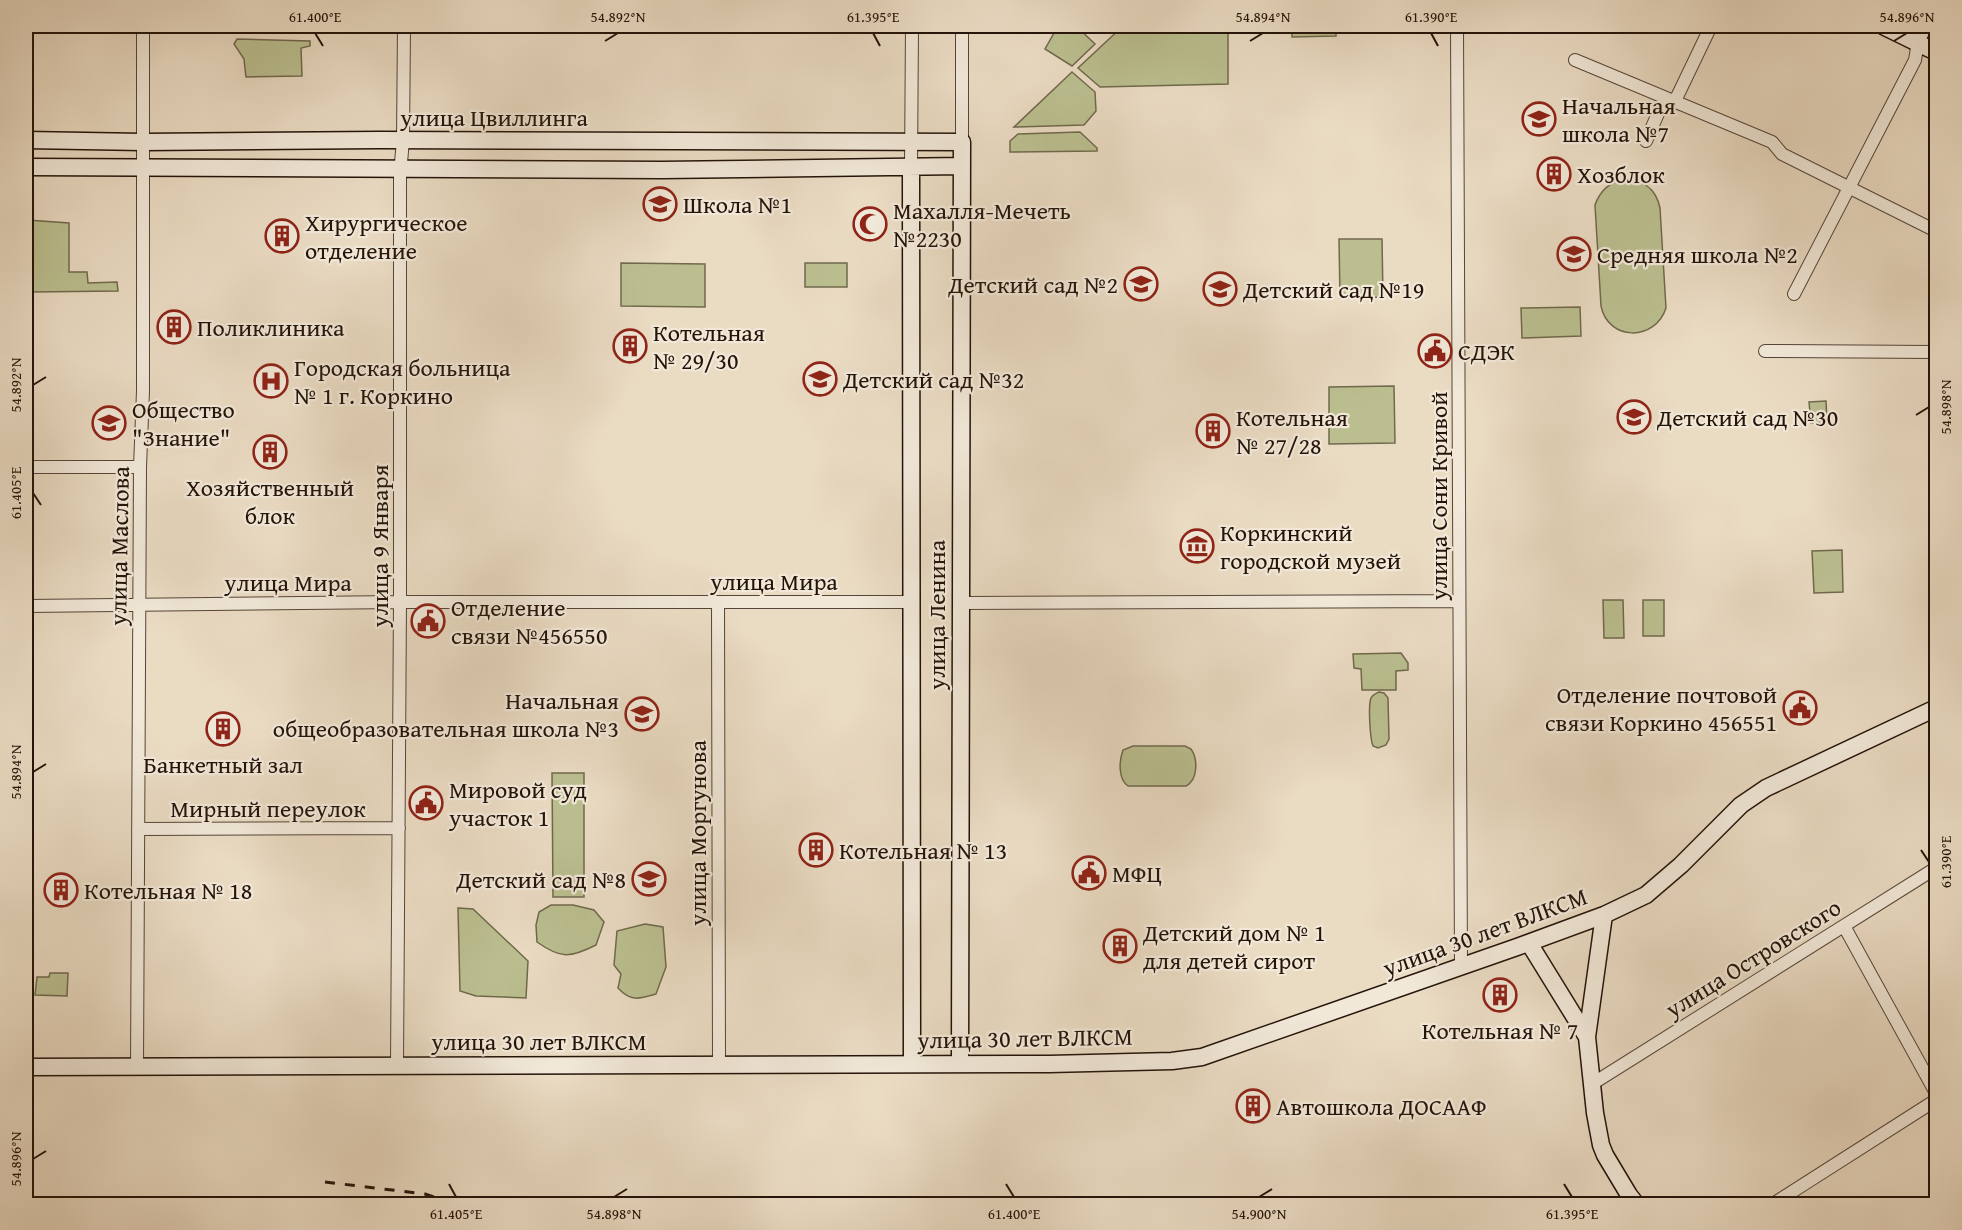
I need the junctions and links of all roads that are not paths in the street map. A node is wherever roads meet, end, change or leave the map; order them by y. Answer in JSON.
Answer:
{"nodes":[{"id":1,"x":143,"y":26,"type":"edge"},
{"id":2,"x":404,"y":26,"type":"edge"},
{"id":3,"x":912,"y":26,"type":"edge"},
{"id":4,"x":962,"y":26,"type":"edge"},
{"id":5,"x":1457,"y":26,"type":"edge"},
{"id":6,"x":1711,"y":26,"type":"edge"},
{"id":7,"x":1883,"y":26,"type":"edge"},
{"id":8,"x":1926,"y":26,"type":"edge"},
{"id":9,"x":1918,"y":42,"type":"junction"},
{"id":10,"x":1936,"y":52,"type":"edge"},
{"id":11,"x":1575,"y":60,"type":"dead end"},
{"id":12,"x":1675,"y":101,"type":"junction"},
{"id":13,"x":26,"y":140,"type":"edge"},
{"id":14,"x":403,"y":140,"type":"junction"},
{"id":15,"x":1646,"y":141,"type":"dead end"},
{"id":16,"x":143,"y":142,"type":"junction"},
{"id":17,"x":962,"y":142,"type":"junction"},
{"id":18,"x":911,"y":143,"type":"junction"},
{"id":19,"x":962,"y":166,"type":"junction"},
{"id":20,"x":26,"y":167,"type":"edge"},
{"id":21,"x":911,"y":167,"type":"junction"},
{"id":22,"x":143,"y":168,"type":"junction"},
{"id":23,"x":400,"y":169,"type":"junction"},
{"id":24,"x":1850,"y":187,"type":"junction"},
{"id":25,"x":1936,"y":231,"type":"edge"},
{"id":26,"x":1794,"y":294,"type":"dead end"},
{"id":27,"x":1765,"y":351,"type":"dead end"},
{"id":28,"x":1936,"y":352,"type":"edge"},
{"id":29,"x":26,"y":467,"type":"edge"},
{"id":30,"x":140,"y":467,"type":"junction"},
{"id":31,"x":1459,"y":601,"type":"junction"},
{"id":32,"x":400,"y":602,"type":"junction"},
{"id":33,"x":718,"y":602,"type":"junction"},
{"id":34,"x":911,"y":602,"type":"junction"},
{"id":35,"x":139,"y":603,"type":"junction"},
{"id":36,"x":960,"y":603,"type":"junction"},
{"id":37,"x":26,"y":606,"type":"edge"},
{"id":38,"x":1936,"y":708,"type":"edge"},
{"id":39,"x":399,"y":828,"type":"junction"},
{"id":40,"x":138,"y":829,"type":"junction"},
{"id":41,"x":1936,"y":868,"type":"edge"},
{"id":42,"x":1604,"y":915,"type":"junction"},
{"id":43,"x":1844,"y":926,"type":"junction"},
{"id":44,"x":1529,"y":943,"type":"junction"},
{"id":45,"x":1461,"y":967,"type":"junction"},
{"id":46,"x":1587,"y":1037,"type":"junction"},
{"id":47,"x":912,"y":1063,"type":"junction"},
{"id":48,"x":960,"y":1063,"type":"junction"},
{"id":49,"x":719,"y":1065,"type":"junction"},
{"id":50,"x":137,"y":1066,"type":"junction"},
{"id":51,"x":397,"y":1066,"type":"junction"},
{"id":52,"x":26,"y":1068,"type":"edge"},
{"id":53,"x":1592,"y":1084,"type":"junction"},
{"id":54,"x":1936,"y":1093,"type":"edge"},
{"id":55,"x":1936,"y":1100,"type":"edge"},
{"id":56,"x":1636,"y":1204,"type":"edge"},
{"id":57,"x":1773,"y":1204,"type":"edge"}],
"edges":[{"from":1,"to":16,"type":"street","name":"улица Маслова"},
{"from":2,"to":14,"type":"street","name":"улица 9 Января"},
{"from":3,"to":18,"type":"street","name":"улица Ленина"},
{"from":4,"to":17,"type":"street","name":"улица Ленина"},
{"from":5,"to":31,"type":"street","name":"улица Сони Кривой"},
{"from":6,"to":12,"type":"street"},
{"from":7,"to":9,"type":"street"},
{"from":8,"to":9,"type":"street"},
{"from":9,"to":10,"type":"street"},
{"from":9,"to":24,"type":"street"},
{"from":11,"to":12,"type":"street"},
{"from":12,"to":15,"type":"street"},
{"from":12,"to":24,"type":"street"},
{"from":13,"to":16,"type":"street","name":"улица Цвиллинга"},
{"from":14,"to":16,"type":"street","name":"улица Цвиллинга"},
{"from":14,"to":18,"type":"street","name":"улица Цвиллинга"},
{"from":14,"to":23,"type":"street","name":"улица 9 Января"},
{"from":16,"to":22,"type":"street","name":"улица Маслова"},
{"from":17,"to":18,"type":"street","name":"улица Цвиллинга"},
{"from":17,"to":19,"type":"street","name":"улица Ленина"},
{"from":18,"to":21,"type":"street","name":"улица Ленина"},
{"from":19,"to":21,"type":"street"},
{"from":19,"to":36,"type":"street","name":"улица Ленина"},
{"from":20,"to":22,"type":"street"},
{"from":21,"to":23,"type":"street"},
{"from":21,"to":34,"type":"street","name":"улица Ленина"},
{"from":22,"to":23,"type":"street"},
{"from":22,"to":30,"type":"street","name":"улица Маслова"},
{"from":23,"to":32,"type":"street","name":"улица 9 Января"},
{"from":24,"to":25,"type":"street"},
{"from":24,"to":26,"type":"street"},
{"from":27,"to":28,"type":"street"},
{"from":29,"to":30,"type":"street"},
{"from":30,"to":35,"type":"street","name":"улица Маслова"},
{"from":31,"to":36,"type":"street"},
{"from":31,"to":45,"type":"street","name":"улица Сони Кривой"},
{"from":32,"to":33,"type":"street","name":"улица Мира"},
{"from":32,"to":35,"type":"street","name":"улица Мира"},
{"from":32,"to":39,"type":"street","name":"улица 9 Января"},
{"from":33,"to":34,"type":"street","name":"улица Мира"},
{"from":33,"to":49,"type":"street","name":"улица Моргунова"},
{"from":34,"to":47,"type":"street","name":"улица Ленина"},
{"from":35,"to":37,"type":"street","name":"улица Мира"},
{"from":35,"to":40,"type":"street","name":"улица Маслова"},
{"from":36,"to":48,"type":"street","name":"улица Ленина"},
{"from":38,"to":42,"type":"street","name":"улица 30 лет ВЛКСМ"},
{"from":39,"to":40,"type":"street","name":"Мирный переулок"},
{"from":39,"to":51,"type":"street","name":"улица 9 Января"},
{"from":40,"to":50,"type":"street","name":"улица Маслова"},
{"from":41,"to":43,"type":"street","name":"улица Островского"},
{"from":42,"to":44,"type":"street","name":"улица 30 лет ВЛКСМ"},
{"from":42,"to":46,"type":"street"},
{"from":43,"to":53,"type":"street","name":"улица Островского"},
{"from":43,"to":54,"type":"street"},
{"from":44,"to":45,"type":"street","name":"улица 30 лет ВЛКСМ"},
{"from":44,"to":46,"type":"street"},
{"from":45,"to":48,"type":"street","name":"улица 30 лет ВЛКСМ"},
{"from":46,"to":53,"type":"street"},
{"from":47,"to":48,"type":"street","name":"улица 30 лет ВЛКСМ"},
{"from":47,"to":49,"type":"street","name":"улица 30 лет ВЛКСМ"},
{"from":49,"to":51,"type":"street","name":"улица 30 лет ВЛКСМ"},
{"from":50,"to":51,"type":"street","name":"улица 30 лет ВЛКСМ"},
{"from":50,"to":52,"type":"street","name":"улица 30 лет ВЛКСМ"},
{"from":53,"to":56,"type":"street"},
{"from":55,"to":57,"type":"street"}]}
